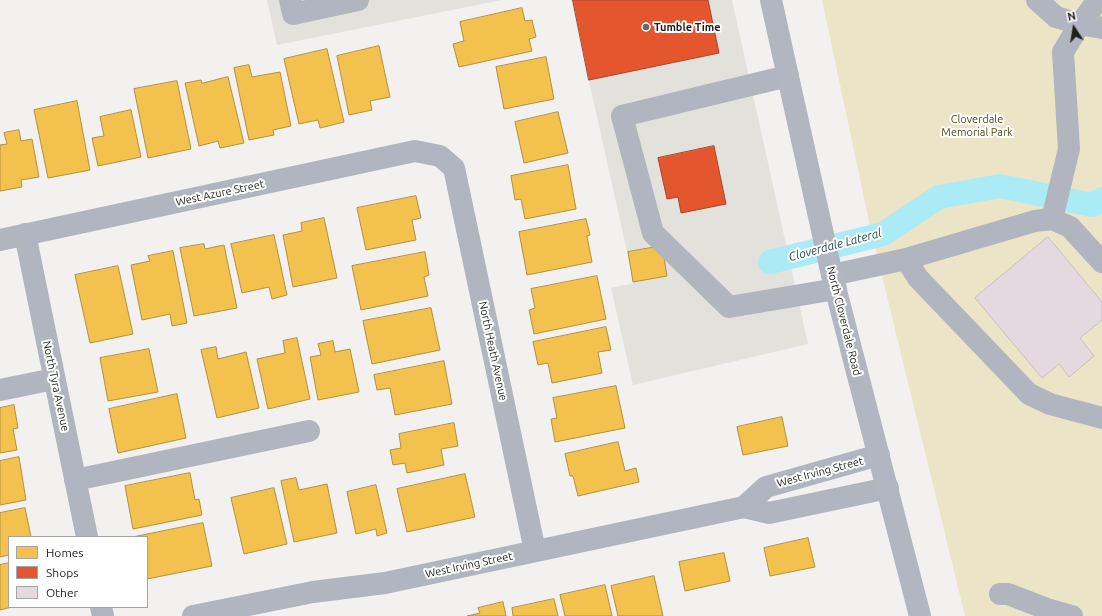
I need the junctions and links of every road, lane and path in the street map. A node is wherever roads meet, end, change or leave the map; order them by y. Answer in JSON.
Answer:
{"nodes":[{"id":1,"x":290,"y":0,"type":"edge"},
{"id":2,"x":358,"y":0,"type":"edge"},
{"id":3,"x":771,"y":0,"type":"edge"},
{"id":4,"x":1037,"y":0,"type":"edge"},
{"id":5,"x":1098,"y":0,"type":"edge"},
{"id":6,"x":1080,"y":24,"type":"junction"},
{"id":7,"x":1102,"y":28,"type":"edge"},
{"id":8,"x":788,"y":76,"type":"junction"},
{"id":9,"x":440,"y":156,"type":"joint"},
{"id":10,"x":1052,"y":219,"type":"junction"},
{"id":11,"x":25,"y":234,"type":"junction"},
{"id":12,"x":0,"y":240,"type":"edge"},
{"id":13,"x":906,"y":259,"type":"junction"},
{"id":14,"x":1102,"y":262,"type":"edge"},
{"id":15,"x":834,"y":282,"type":"junction"},
{"id":16,"x":54,"y":378,"type":"junction"},
{"id":17,"x":0,"y":390,"type":"edge"},
{"id":18,"x":1102,"y":418,"type":"edge"},
{"id":19,"x":309,"y":431,"type":"dead end"},
{"id":20,"x":879,"y":455,"type":"junction"},
{"id":21,"x":75,"y":480,"type":"junction"},
{"id":22,"x":888,"y":488,"type":"junction"},
{"id":23,"x":744,"y":507,"type":"junction"},
{"id":24,"x":87,"y":536,"type":"edge"},
{"id":25,"x":535,"y":551,"type":"junction"},
{"id":26,"x":1000,"y":594,"type":"dead end"},
{"id":27,"x":193,"y":616,"type":"edge"},
{"id":28,"x":920,"y":616,"type":"edge"},
{"id":29,"x":1072,"y":616,"type":"edge"}],
"edges":[{"from":1,"to":2,"type":"street"},
{"from":3,"to":8,"type":"main road","name":"North Cloverdale Road"},
{"from":4,"to":6,"type":"street"},
{"from":5,"to":6,"type":"street"},
{"from":6,"to":7,"type":"street"},
{"from":6,"to":10,"type":"street"},
{"from":8,"to":15,"type":"main road","name":"North Cloverdale Road"},
{"from":8,"to":15,"type":"street"},
{"from":9,"to":11,"type":"street","name":"West Azure Street"},
{"from":9,"to":25,"type":"street","name":"North Heath Avenue"},
{"from":10,"to":13,"type":"street"},
{"from":10,"to":14,"type":"street"},
{"from":11,"to":12,"type":"street","name":"West Azure Street"},
{"from":11,"to":16,"type":"street","name":"North Tyra Avenue"},
{"from":13,"to":15,"type":"street"},
{"from":13,"to":18,"type":"street"},
{"from":15,"to":20,"type":"main road","name":"North Cloverdale Road"},
{"from":16,"to":17,"type":"street"},
{"from":16,"to":21,"type":"street","name":"North Tyra Avenue"},
{"from":19,"to":21,"type":"street"},
{"from":20,"to":22,"type":"main road","name":"North Cloverdale Road"},
{"from":20,"to":23,"type":"street","name":"West Irving Street"},
{"from":21,"to":24,"type":"street","name":"North Tyra Avenue"},
{"from":22,"to":23,"type":"street","name":"West Irving Street"},
{"from":22,"to":28,"type":"main road","name":"North Cloverdale Road"},
{"from":23,"to":25,"type":"street","name":"West Irving Street"},
{"from":25,"to":27,"type":"street","name":"West Irving Street"},
{"from":26,"to":29,"type":"street"}]}
